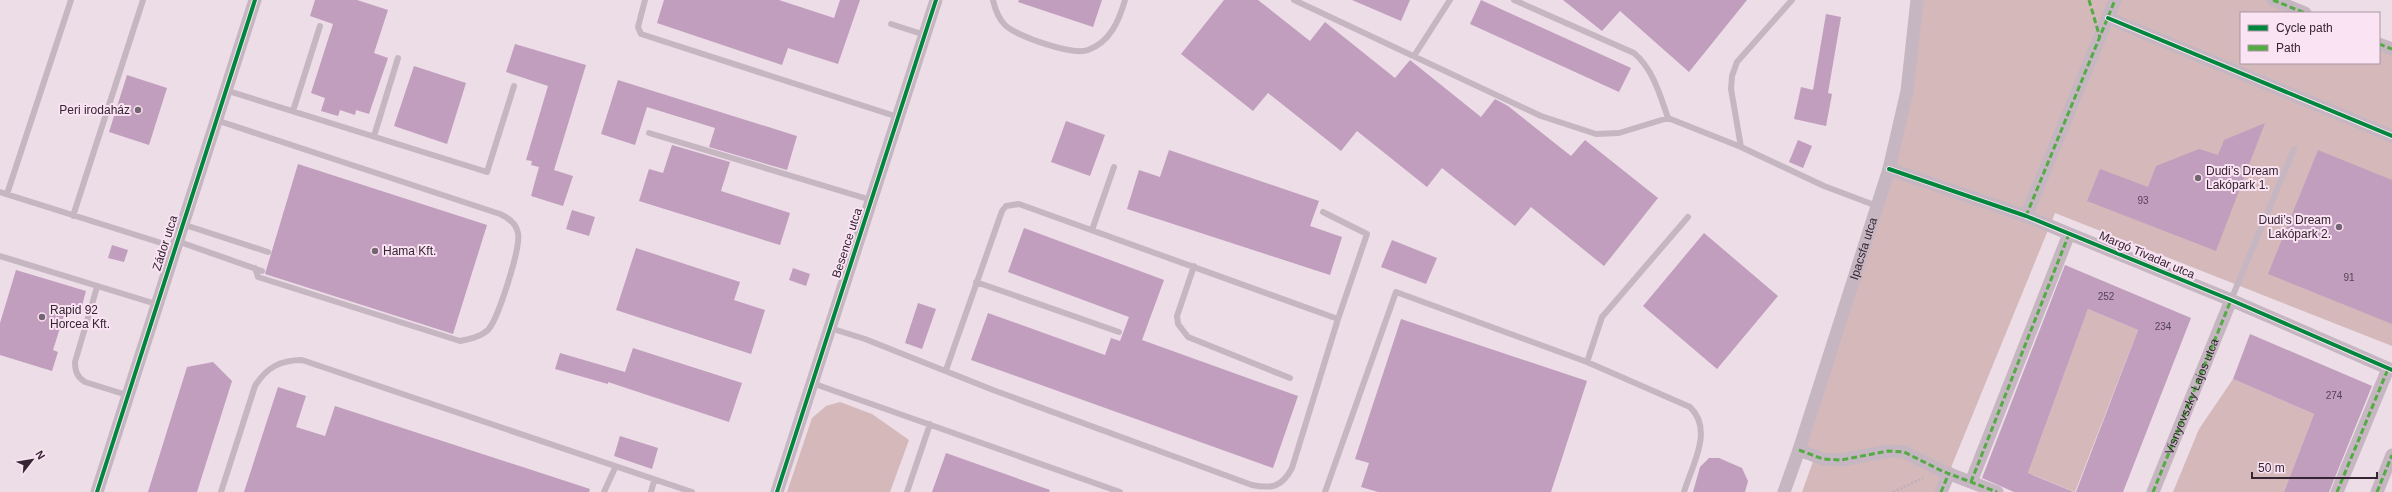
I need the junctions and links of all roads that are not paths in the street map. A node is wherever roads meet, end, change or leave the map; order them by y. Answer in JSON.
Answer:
{"nodes":[{"id":1,"x":71,"y":0,"type":"edge"},
{"id":2,"x":143,"y":0,"type":"edge"},
{"id":3,"x":255,"y":0,"type":"edge"},
{"id":4,"x":645,"y":0,"type":"edge"},
{"id":5,"x":936,"y":0,"type":"edge"},
{"id":6,"x":993,"y":0,"type":"edge"},
{"id":7,"x":1125,"y":0,"type":"edge"},
{"id":8,"x":1294,"y":0,"type":"edge"},
{"id":9,"x":1450,"y":0,"type":"edge"},
{"id":10,"x":1514,"y":0,"type":"edge"},
{"id":11,"x":1792,"y":0,"type":"edge"},
{"id":12,"x":1917,"y":0,"type":"edge"},
{"id":13,"x":2115,"y":0,"type":"edge"},
{"id":14,"x":2273,"y":0,"type":"edge"},
{"id":15,"x":2303,"y":12,"type":"edge"},
{"id":16,"x":2108,"y":18,"type":"junction"},
{"id":17,"x":891,"y":24,"type":"dead end"},
{"id":18,"x":320,"y":26,"type":"dead end"},
{"id":19,"x":925,"y":35,"type":"junction"},
{"id":20,"x":2380,"y":44,"type":"edge"},
{"id":21,"x":2392,"y":49,"type":"edge"},
{"id":22,"x":1414,"y":56,"type":"junction"},
{"id":23,"x":398,"y":58,"type":"dead end"},
{"id":24,"x":514,"y":86,"type":"dead end"},
{"id":25,"x":225,"y":90,"type":"junction"},
{"id":26,"x":293,"y":111,"type":"junction"},
{"id":27,"x":898,"y":117,"type":"junction"},
{"id":28,"x":1668,"y":118,"type":"junction"},
{"id":29,"x":215,"y":120,"type":"junction"},
{"id":30,"x":649,"y":133,"type":"dead end"},
{"id":31,"x":374,"y":136,"type":"junction"},
{"id":32,"x":2392,"y":136,"type":"edge"},
{"id":33,"x":1741,"y":147,"type":"junction"},
{"id":34,"x":2294,"y":149,"type":"dead end"},
{"id":35,"x":1114,"y":168,"type":"dead end"},
{"id":36,"x":1889,"y":169,"type":"junction"},
{"id":37,"x":0,"y":192,"type":"edge"},
{"id":38,"x":8,"y":194,"type":"junction"},
{"id":39,"x":871,"y":200,"type":"junction"},
{"id":40,"x":1877,"y":206,"type":"junction"},
{"id":41,"x":1323,"y":212,"type":"dead end"},
{"id":42,"x":73,"y":216,"type":"junction"},
{"id":43,"x":2026,"y":216,"type":"junction"},
{"id":44,"x":1688,"y":217,"type":"dead end"},
{"id":45,"x":182,"y":224,"type":"junction"},
{"id":46,"x":1092,"y":230,"type":"junction"},
{"id":47,"x":2070,"y":234,"type":"junction"},
{"id":48,"x":175,"y":244,"type":"junction"},
{"id":49,"x":268,"y":252,"type":"dead end"},
{"id":50,"x":0,"y":256,"type":"edge"},
{"id":51,"x":1194,"y":266,"type":"junction"},
{"id":52,"x":255,"y":268,"type":"junction"},
{"id":53,"x":262,"y":271,"type":"dead end"},
{"id":54,"x":976,"y":282,"type":"junction"},
{"id":55,"x":97,"y":287,"type":"junction"},
{"id":56,"x":2230,"y":300,"type":"junction"},
{"id":57,"x":156,"y":304,"type":"junction"},
{"id":58,"x":1338,"y":319,"type":"junction"},
{"id":59,"x":830,"y":328,"type":"junction"},
{"id":60,"x":1119,"y":332,"type":"dead end"},
{"id":61,"x":1587,"y":362,"type":"junction"},
{"id":62,"x":2390,"y":369,"type":"edge"},
{"id":63,"x":946,"y":370,"type":"junction"},
{"id":64,"x":1290,"y":378,"type":"dead end"},
{"id":65,"x":812,"y":383,"type":"junction"},
{"id":66,"x":127,"y":395,"type":"junction"},
{"id":67,"x":930,"y":424,"type":"junction"},
{"id":68,"x":1799,"y":450,"type":"junction"},
{"id":69,"x":2392,"y":455,"type":"edge"},
{"id":70,"x":615,"y":468,"type":"junction"},
{"id":71,"x":1945,"y":472,"type":"junction"},
{"id":72,"x":654,"y":481,"type":"junction"},
{"id":73,"x":1971,"y":482,"type":"junction"},
{"id":74,"x":97,"y":492,"type":"edge"},
{"id":75,"x":221,"y":492,"type":"edge"},
{"id":76,"x":604,"y":492,"type":"edge"},
{"id":77,"x":651,"y":492,"type":"edge"},
{"id":78,"x":692,"y":492,"type":"edge"},
{"id":79,"x":777,"y":492,"type":"edge"},
{"id":80,"x":907,"y":492,"type":"edge"},
{"id":81,"x":1120,"y":492,"type":"edge"},
{"id":82,"x":1325,"y":492,"type":"edge"},
{"id":83,"x":1684,"y":492,"type":"edge"},
{"id":84,"x":1784,"y":492,"type":"edge"},
{"id":85,"x":1941,"y":492,"type":"edge"},
{"id":86,"x":1997,"y":492,"type":"edge"},
{"id":87,"x":2153,"y":492,"type":"edge"},
{"id":88,"x":2337,"y":492,"type":"edge"},
{"id":89,"x":2377,"y":492,"type":"edge"}],
"edges":[{"from":1,"to":38,"type":"lane"},
{"from":2,"to":42,"type":"lane"},
{"from":3,"to":25,"type":"street","name":"Zádor utca"},
{"from":4,"to":27,"type":"lane"},
{"from":5,"to":19,"type":"street","name":"Besence utca"},
{"from":6,"to":7,"type":"lane"},
{"from":8,"to":22,"type":"lane"},
{"from":9,"to":22,"type":"lane"},
{"from":10,"to":28,"type":"lane"},
{"from":11,"to":33,"type":"lane"},
{"from":12,"to":36,"type":"street","name":"Ipacsfa utca"},
{"from":13,"to":16,"type":"street"},
{"from":14,"to":15,"type":"street"},
{"from":16,"to":32,"type":"street"},
{"from":16,"to":43,"type":"street"},
{"from":17,"to":19,"type":"lane"},
{"from":18,"to":26,"type":"lane"},
{"from":19,"to":27,"type":"street","name":"Besence utca"},
{"from":20,"to":21,"type":"street"},
{"from":22,"to":28,"type":"lane"},
{"from":23,"to":31,"type":"lane"},
{"from":24,"to":31,"type":"lane"},
{"from":25,"to":26,"type":"lane"},
{"from":25,"to":29,"type":"street","name":"Zádor utca"},
{"from":26,"to":31,"type":"lane"},
{"from":27,"to":39,"type":"street","name":"Besence utca"},
{"from":28,"to":33,"type":"lane"},
{"from":29,"to":45,"type":"street","name":"Zádor utca"},
{"from":29,"to":52,"type":"lane"},
{"from":30,"to":39,"type":"lane"},
{"from":33,"to":40,"type":"lane"},
{"from":34,"to":56,"type":"lane"},
{"from":35,"to":46,"type":"lane"},
{"from":36,"to":40,"type":"street","name":"Ipacsfa utca"},
{"from":36,"to":43,"type":"street","name":"Margó Tivadar utca"},
{"from":37,"to":38,"type":"lane"},
{"from":38,"to":42,"type":"lane"},
{"from":39,"to":59,"type":"street","name":"Besence utca"},
{"from":40,"to":68,"type":"street","name":"Ipacsfa utca"},
{"from":41,"to":58,"type":"lane"},
{"from":42,"to":48,"type":"lane"},
{"from":43,"to":47,"type":"street","name":"Margó Tivadar utca"},
{"from":44,"to":61,"type":"lane"},
{"from":45,"to":48,"type":"street","name":"Zádor utca"},
{"from":45,"to":49,"type":"lane"},
{"from":46,"to":51,"type":"lane"},
{"from":46,"to":54,"type":"lane"},
{"from":47,"to":56,"type":"street","name":"Margó Tivadar utca"},
{"from":47,"to":73,"type":"street"},
{"from":48,"to":52,"type":"lane"},
{"from":48,"to":57,"type":"street","name":"Zádor utca"},
{"from":50,"to":55,"type":"lane"},
{"from":51,"to":58,"type":"lane"},
{"from":51,"to":64,"type":"lane"},
{"from":52,"to":53,"type":"lane"},
{"from":54,"to":60,"type":"lane"},
{"from":54,"to":63,"type":"lane"},
{"from":55,"to":57,"type":"lane"},
{"from":55,"to":66,"type":"lane"},
{"from":56,"to":62,"type":"street","name":"Margó Tivadar utca"},
{"from":56,"to":87,"type":"street","name":"Visnyovszky Lajos utca"},
{"from":57,"to":66,"type":"street","name":"Zádor utca"},
{"from":58,"to":63,"type":"lane"},
{"from":59,"to":63,"type":"lane"},
{"from":59,"to":65,"type":"street","name":"Besence utca"},
{"from":61,"to":82,"type":"lane"},
{"from":61,"to":83,"type":"lane"},
{"from":62,"to":88,"type":"street"},
{"from":65,"to":67,"type":"lane"},
{"from":65,"to":79,"type":"street","name":"Besence utca"},
{"from":66,"to":74,"type":"street","name":"Zádor utca"},
{"from":67,"to":80,"type":"lane"},
{"from":67,"to":81,"type":"lane"},
{"from":68,"to":71,"type":"street"},
{"from":68,"to":84,"type":"street","name":"Ipacsfa utca"},
{"from":69,"to":89,"type":"street"},
{"from":70,"to":72,"type":"lane"},
{"from":70,"to":75,"type":"lane"},
{"from":70,"to":76,"type":"lane"},
{"from":71,"to":73,"type":"street"},
{"from":71,"to":85,"type":"street"},
{"from":72,"to":77,"type":"lane"},
{"from":72,"to":78,"type":"lane"},
{"from":73,"to":86,"type":"street"}]}
